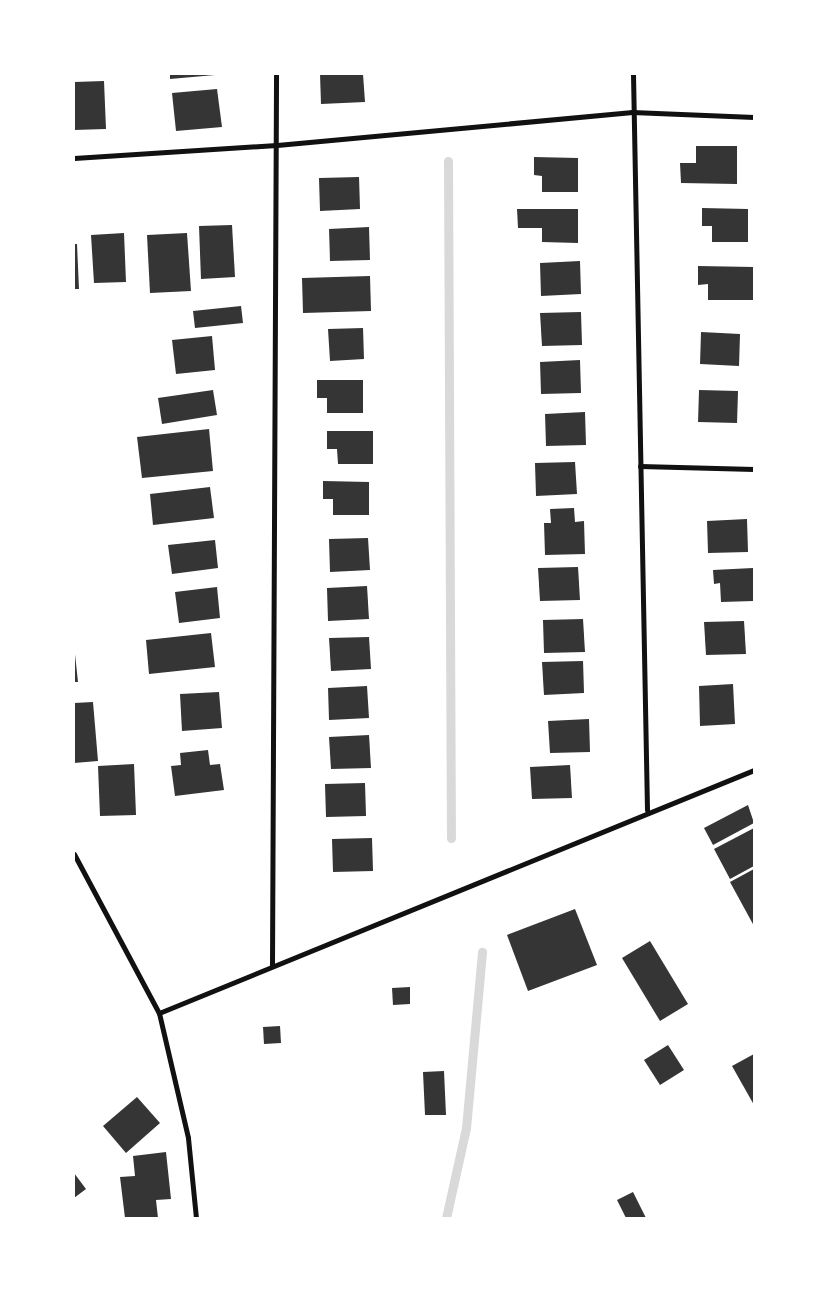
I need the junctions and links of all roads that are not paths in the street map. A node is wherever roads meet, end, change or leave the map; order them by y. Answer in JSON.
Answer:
{"nodes":[{"id":1,"x":276,"y":74,"type":"edge"},
{"id":2,"x":633,"y":74,"type":"edge"},
{"id":3,"x":632,"y":112,"type":"junction"},
{"id":4,"x":754,"y":117,"type":"edge"},
{"id":5,"x":277,"y":145,"type":"junction"},
{"id":6,"x":74,"y":158,"type":"edge"},
{"id":7,"x":640,"y":466,"type":"junction"},
{"id":8,"x":754,"y":469,"type":"edge"},
{"id":9,"x":754,"y":770,"type":"edge"},
{"id":10,"x":647,"y":810,"type":"junction"},
{"id":11,"x":75,"y":858,"type":"edge"},
{"id":12,"x":272,"y":966,"type":"junction"},
{"id":13,"x":159,"y":1013,"type":"junction"},
{"id":14,"x":196,"y":1218,"type":"edge"}],
"edges":[{"from":1,"to":5,"type":"street"},
{"from":2,"to":3,"type":"street"},
{"from":3,"to":4,"type":"street"},
{"from":3,"to":5,"type":"street"},
{"from":3,"to":7,"type":"street"},
{"from":5,"to":6,"type":"street"},
{"from":5,"to":12,"type":"street"},
{"from":7,"to":8,"type":"street"},
{"from":7,"to":10,"type":"street"},
{"from":9,"to":10,"type":"street"},
{"from":10,"to":12,"type":"street"},
{"from":11,"to":13,"type":"street"},
{"from":12,"to":13,"type":"street"},
{"from":13,"to":14,"type":"street"}]}
